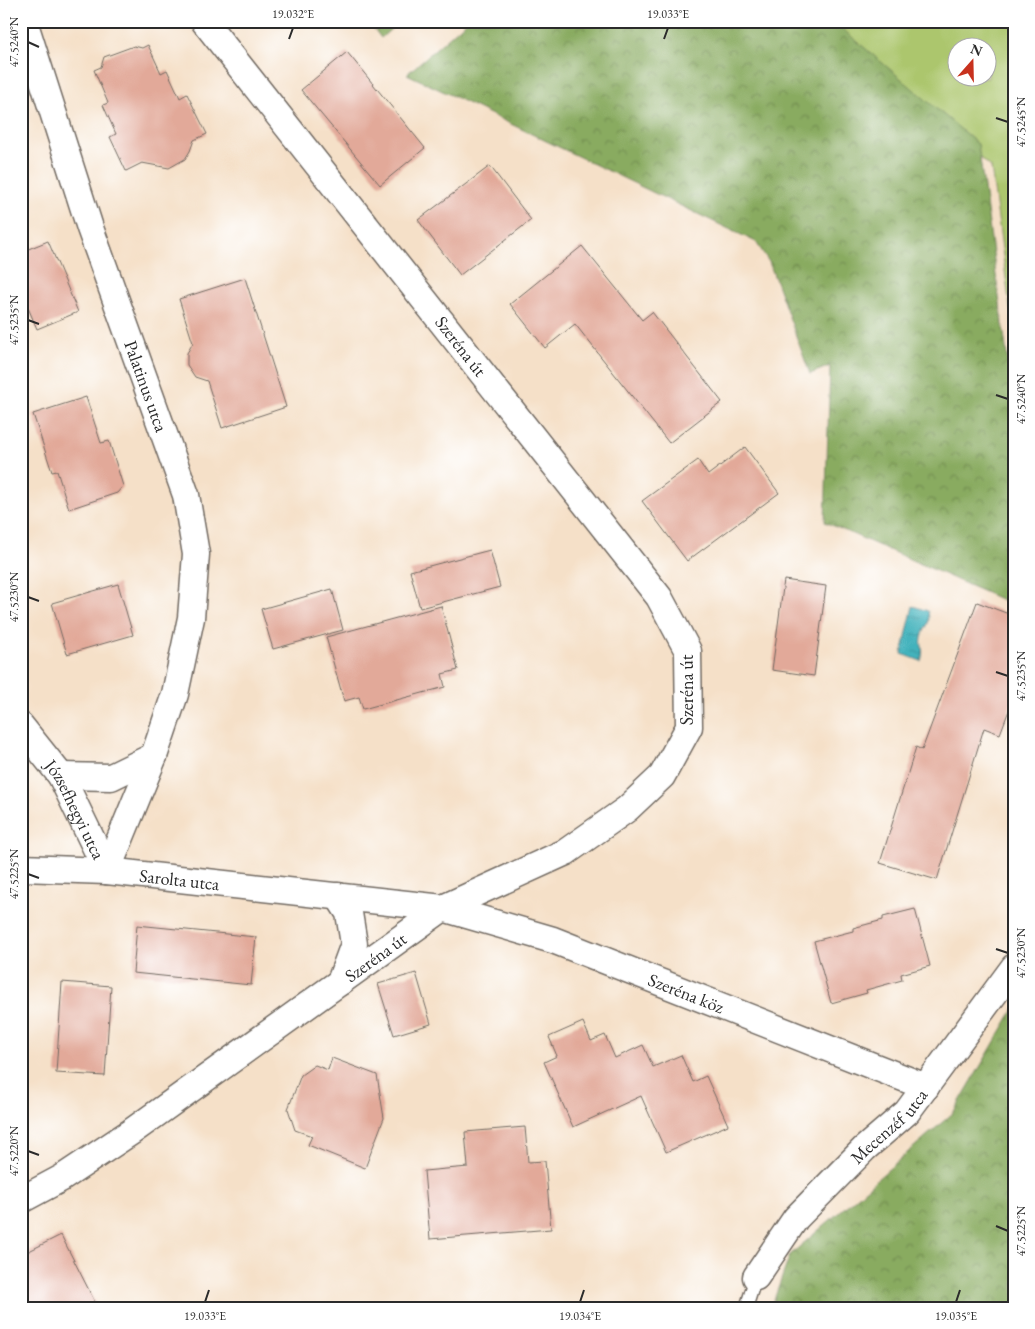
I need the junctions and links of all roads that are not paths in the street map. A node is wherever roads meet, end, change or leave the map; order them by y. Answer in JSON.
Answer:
{"nodes":[{"id":1,"x":24,"y":21,"type":"edge"},
{"id":2,"x":204,"y":21,"type":"edge"},
{"id":3,"x":21,"y":726,"type":"edge"},
{"id":4,"x":154,"y":756,"type":"junction"},
{"id":5,"x":61,"y":776,"type":"junction"},
{"id":6,"x":21,"y":868,"type":"edge"},
{"id":7,"x":107,"y":871,"type":"junction"},
{"id":8,"x":338,"y":896,"type":"junction"},
{"id":9,"x":443,"y":908,"type":"junction"},
{"id":10,"x":1014,"y":967,"type":"edge"},
{"id":11,"x":340,"y":982,"type":"junction"},
{"id":12,"x":926,"y":1087,"type":"junction"},
{"id":13,"x":21,"y":1200,"type":"edge"},
{"id":14,"x":756,"y":1277,"type":"joint"},
{"id":15,"x":746,"y":1308,"type":"edge"}],
"edges":[{"from":1,"to":4,"type":"street","name":"Palatinus utca"},
{"from":2,"to":9,"type":"street","name":"Szeréna út"},
{"from":3,"to":5,"type":"street","name":"Józsefhegyi utca"},
{"from":4,"to":5,"type":"street"},
{"from":4,"to":7,"type":"street","name":"Palatinus utca"},
{"from":5,"to":7,"type":"street","name":"Józsefhegyi utca"},
{"from":6,"to":7,"type":"street","name":"Sarolta utca"},
{"from":7,"to":8,"type":"street","name":"Sarolta utca"},
{"from":8,"to":9,"type":"street","name":"Sarolta utca"},
{"from":8,"to":11,"type":"street"},
{"from":9,"to":11,"type":"street","name":"Szeréna út"},
{"from":9,"to":12,"type":"street","name":"Szeréna köz"},
{"from":10,"to":12,"type":"street","name":"Mecenzéf utca"},
{"from":11,"to":13,"type":"street","name":"Szeréna út"},
{"from":12,"to":14,"type":"street","name":"Mecenzéf utca"},
{"from":14,"to":15,"type":"lane"}]}
